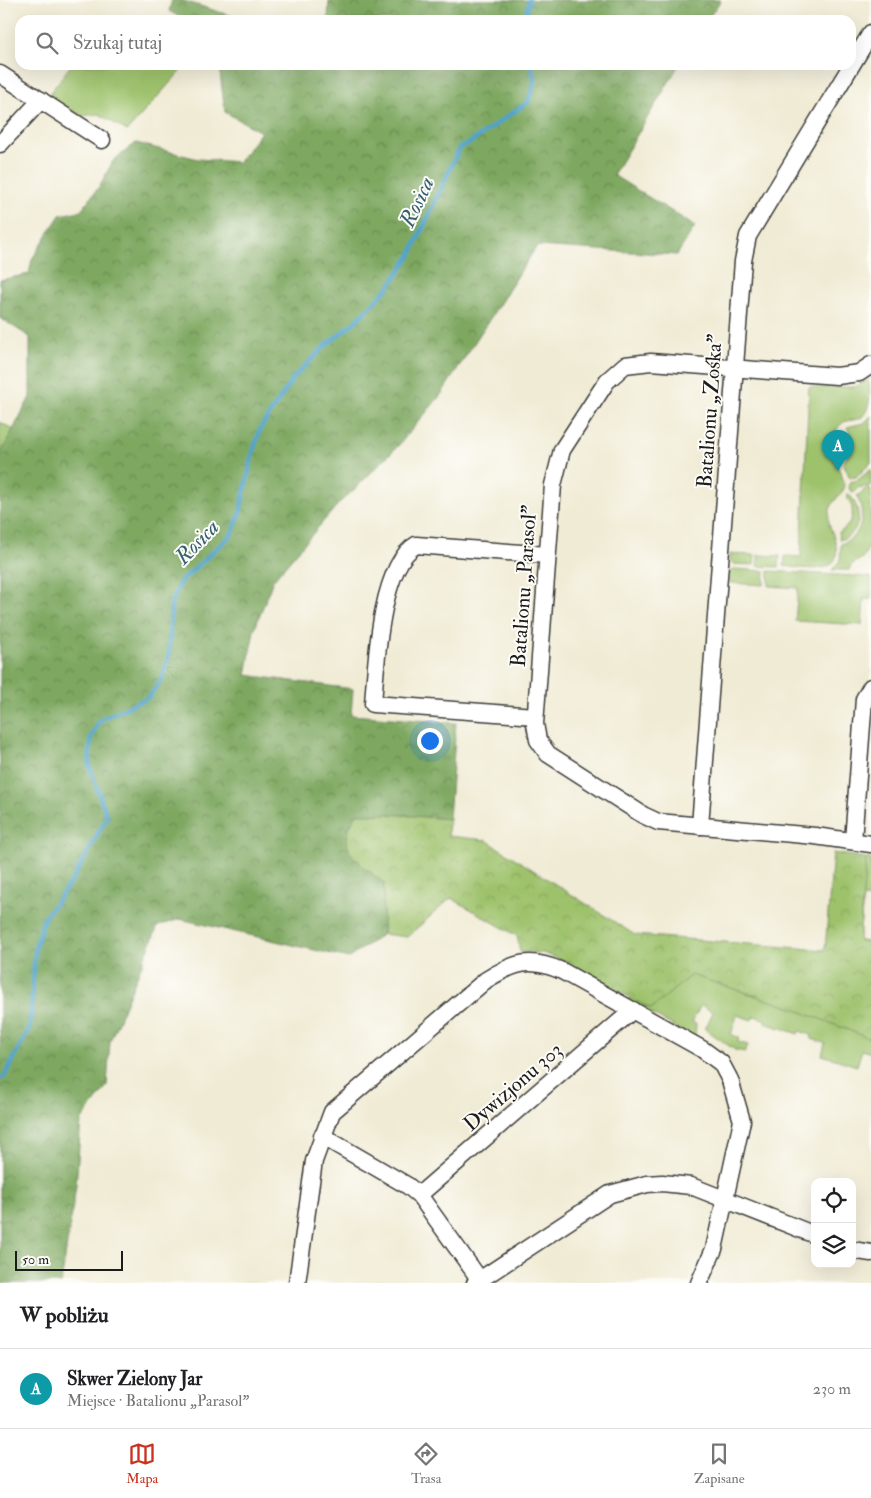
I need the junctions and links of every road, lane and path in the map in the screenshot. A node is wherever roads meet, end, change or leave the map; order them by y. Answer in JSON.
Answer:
{"nodes":[{"id":1,"x":871,"y":33,"type":"edge"},
{"id":2,"x":856,"y":58,"type":"edge"},
{"id":3,"x":849,"y":70,"type":"edge"},
{"id":4,"x":0,"y":74,"type":"edge"},
{"id":5,"x":42,"y":100,"type":"junction"},
{"id":6,"x":102,"y":140,"type":"dead end"},
{"id":7,"x":0,"y":144,"type":"edge"},
{"id":8,"x":871,"y":365,"type":"edge"},
{"id":9,"x":735,"y":368,"type":"junction"},
{"id":10,"x":547,"y":555,"type":"junction"},
{"id":11,"x":871,"y":687,"type":"edge"},
{"id":12,"x":535,"y":716,"type":"junction"},
{"id":13,"x":700,"y":826,"type":"junction"},
{"id":14,"x":853,"y":841,"type":"junction"},
{"id":15,"x":871,"y":844,"type":"edge"},
{"id":16,"x":633,"y":1010,"type":"junction"},
{"id":17,"x":322,"y":1136,"type":"junction"},
{"id":18,"x":419,"y":1195,"type":"junction"},
{"id":19,"x":725,"y":1199,"type":"junction"},
{"id":20,"x":811,"y":1233,"type":"edge"},
{"id":21,"x":856,"y":1251,"type":"edge"},
{"id":22,"x":871,"y":1253,"type":"edge"},
{"id":23,"x":478,"y":1281,"type":"edge"},
{"id":24,"x":296,"y":1283,"type":"edge"},
{"id":25,"x":699,"y":1283,"type":"edge"}],
"edges":[{"from":1,"to":2,"type":"street","name":"Batalionu „Zośka”"},
{"from":3,"to":9,"type":"street","name":"Batalionu „Zośka”"},
{"from":4,"to":5,"type":"street"},
{"from":5,"to":6,"type":"street"},
{"from":5,"to":7,"type":"street"},
{"from":8,"to":9,"type":"street","name":"Batalionu „Parasol”"},
{"from":9,"to":10,"type":"street","name":"Batalionu „Parasol”"},
{"from":9,"to":13,"type":"street","name":"Batalionu „Zośka”"},
{"from":10,"to":12,"type":"street","name":"Batalionu „Parasol”"},
{"from":10,"to":12,"type":"street"},
{"from":11,"to":14,"type":"street"},
{"from":12,"to":13,"type":"street","name":"Batalionu „Parasol”"},
{"from":13,"to":14,"type":"street","name":"Batalionu „Parasol”"},
{"from":14,"to":15,"type":"street","name":"Batalionu „Parasol”"},
{"from":16,"to":17,"type":"street"},
{"from":16,"to":18,"type":"street","name":"Dywizjonu 303"},
{"from":16,"to":19,"type":"street"},
{"from":17,"to":18,"type":"street"},
{"from":17,"to":24,"type":"street"},
{"from":18,"to":23,"type":"street"},
{"from":19,"to":20,"type":"street"},
{"from":19,"to":23,"type":"street"},
{"from":19,"to":25,"type":"street"},
{"from":21,"to":22,"type":"street"}]}
